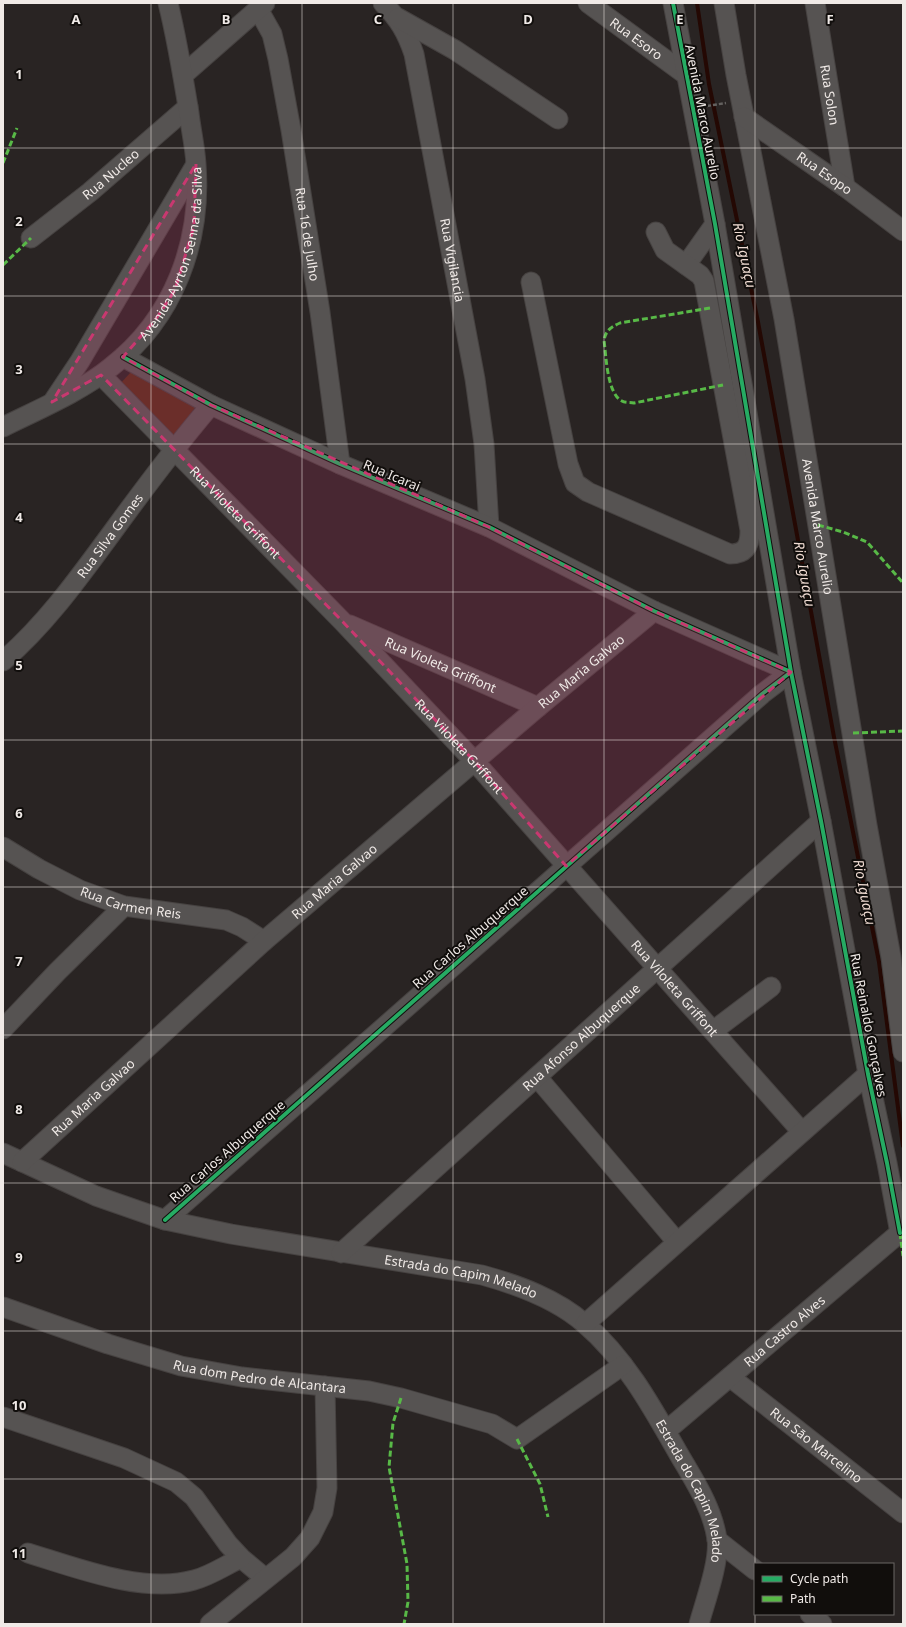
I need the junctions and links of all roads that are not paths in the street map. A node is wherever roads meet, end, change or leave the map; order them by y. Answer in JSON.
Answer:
{"nodes":[{"id":1,"x":168,"y":3,"type":"edge"},
{"id":2,"x":384,"y":3,"type":"edge"},
{"id":3,"x":588,"y":3,"type":"edge"},
{"id":4,"x":673,"y":3,"type":"edge"},
{"id":5,"x":724,"y":3,"type":"edge"},
{"id":6,"x":816,"y":3,"type":"edge"},
{"id":7,"x":262,"y":6,"type":"edge"},
{"id":8,"x":398,"y":18,"type":"junction"},
{"id":9,"x":685,"y":74,"type":"junction"},
{"id":10,"x":183,"y":75,"type":"junction"},
{"id":11,"x":188,"y":107,"type":"junction"},
{"id":12,"x":744,"y":117,"type":"junction"},
{"id":13,"x":558,"y":120,"type":"dead end"},
{"id":14,"x":196,"y":164,"type":"junction"},
{"id":15,"x":845,"y":187,"type":"junction"},
{"id":16,"x":714,"y":224,"type":"junction"},
{"id":17,"x":903,"y":231,"type":"edge"},
{"id":18,"x":656,"y":232,"type":"dead end"},
{"id":19,"x":31,"y":238,"type":"dead end"},
{"id":20,"x":686,"y":265,"type":"junction"},
{"id":21,"x":531,"y":282,"type":"dead end"},
{"id":22,"x":123,"y":357,"type":"junction"},
{"id":23,"x":101,"y":375,"type":"junction"},
{"id":24,"x":52,"y":402,"type":"junction"},
{"id":25,"x":211,"y":405,"type":"junction"},
{"id":26,"x":3,"y":427,"type":"edge"},
{"id":27,"x":174,"y":448,"type":"junction"},
{"id":28,"x":340,"y":464,"type":"junction"},
{"id":29,"x":489,"y":527,"type":"junction"},
{"id":30,"x":654,"y":611,"type":"junction"},
{"id":31,"x":343,"y":622,"type":"junction"},
{"id":32,"x":412,"y":652,"type":"junction"},
{"id":33,"x":4,"y":658,"type":"edge"},
{"id":34,"x":791,"y":672,"type":"junction"},
{"id":35,"x":398,"y":680,"type":"junction"},
{"id":36,"x":538,"y":707,"type":"junction"},
{"id":37,"x":475,"y":762,"type":"junction"},
{"id":38,"x":821,"y":821,"type":"junction"},
{"id":39,"x":3,"y":847,"type":"edge"},
{"id":40,"x":566,"y":866,"type":"junction"},
{"id":41,"x":124,"y":906,"type":"junction"},
{"id":42,"x":264,"y":941,"type":"junction"},
{"id":43,"x":658,"y":969,"type":"junction"},
{"id":44,"x":771,"y":987,"type":"dead end"},
{"id":45,"x":3,"y":1028,"type":"edge"},
{"id":46,"x":713,"y":1031,"type":"junction"},
{"id":47,"x":903,"y":1052,"type":"edge"},
{"id":48,"x":868,"y":1074,"type":"junction"},
{"id":49,"x":536,"y":1077,"type":"junction"},
{"id":50,"x":802,"y":1132,"type":"junction"},
{"id":51,"x":3,"y":1153,"type":"edge"},
{"id":52,"x":22,"y":1162,"type":"junction"},
{"id":53,"x":165,"y":1220,"type":"junction"},
{"id":54,"x":901,"y":1231,"type":"edge"},
{"id":55,"x":677,"y":1242,"type":"junction"},
{"id":56,"x":341,"y":1252,"type":"junction"},
{"id":57,"x":3,"y":1307,"type":"edge"},
{"id":58,"x":585,"y":1324,"type":"junction"},
{"id":59,"x":622,"y":1365,"type":"junction"},
{"id":60,"x":730,"y":1377,"type":"junction"},
{"id":61,"x":325,"y":1386,"type":"junction"},
{"id":62,"x":3,"y":1417,"type":"edge"},
{"id":63,"x":666,"y":1431,"type":"junction"},
{"id":64,"x":903,"y":1513,"type":"edge"},
{"id":65,"x":717,"y":1540,"type":"junction"},
{"id":66,"x":28,"y":1554,"type":"dead end"},
{"id":67,"x":242,"y":1558,"type":"junction"},
{"id":68,"x":754,"y":1569,"type":"edge"},
{"id":69,"x":265,"y":1578,"type":"junction"},
{"id":70,"x":811,"y":1615,"type":"edge"},
{"id":71,"x":210,"y":1624,"type":"edge"},
{"id":72,"x":699,"y":1624,"type":"edge"},
{"id":73,"x":822,"y":1624,"type":"edge"}],
"edges":[{"from":1,"to":10,"type":"street","name":"Avenida Ayrton Senna da Silva"},
{"from":2,"to":8,"type":"street","name":"Rua Vigilancia"},
{"from":3,"to":9,"type":"street","name":"Rua Esoro"},
{"from":4,"to":9,"type":"street","name":"Avenida Marco Aurelio"},
{"from":5,"to":12,"type":"street","name":"Avenida Marco Aurelio"},
{"from":6,"to":15,"type":"street","name":"Rua Solon"},
{"from":7,"to":10,"type":"street"},
{"from":7,"to":28,"type":"street","name":"Rua 16 de Julho"},
{"from":8,"to":13,"type":"street"},
{"from":8,"to":29,"type":"street","name":"Rua Vigilancia"},
{"from":9,"to":16,"type":"street","name":"Avenida Marco Aurelio"},
{"from":10,"to":11,"type":"street","name":"Avenida Ayrton Senna da Silva"},
{"from":11,"to":14,"type":"street","name":"Avenida Ayrton Senna da Silva"},
{"from":11,"to":19,"type":"street","name":"Rua Nucleo"},
{"from":12,"to":15,"type":"street","name":"Rua Esopo"},
{"from":12,"to":47,"type":"street","name":"Avenida Marco Aurelio"},
{"from":14,"to":22,"type":"street","name":"Avenida Ayrton Senna da Silva"},
{"from":14,"to":24,"type":"street"},
{"from":15,"to":17,"type":"street","name":"Rua Esopo"},
{"from":16,"to":20,"type":"street"},
{"from":16,"to":34,"type":"street","name":"Avenida Marco Aurelio"},
{"from":18,"to":20,"type":"street"},
{"from":20,"to":21,"type":"street"},
{"from":22,"to":23,"type":"street","name":"Avenida Ayrton Senna da Silva"},
{"from":22,"to":25,"type":"street","name":"Rua Icarai"},
{"from":23,"to":24,"type":"street","name":"Avenida Ayrton Senna da Silva"},
{"from":23,"to":27,"type":"street","name":"Rua Viloleta Griffont"},
{"from":24,"to":26,"type":"street","name":"Avenida Ayrton Senna da Silva"},
{"from":25,"to":27,"type":"street","name":"Rua Silva Gomes"},
{"from":25,"to":28,"type":"street","name":"Rua Icarai"},
{"from":27,"to":31,"type":"street","name":"Rua Viloleta Griffont"},
{"from":27,"to":33,"type":"street","name":"Rua Silva Gomes"},
{"from":28,"to":29,"type":"street","name":"Rua Icarai"},
{"from":29,"to":30,"type":"street","name":"Rua Icarai"},
{"from":30,"to":34,"type":"street","name":"Rua Icarai"},
{"from":30,"to":36,"type":"street","name":"Rua Maria Galvao"},
{"from":31,"to":32,"type":"street","name":"Rua Violeta Griffont"},
{"from":31,"to":35,"type":"street","name":"Rua Viloleta Griffont"},
{"from":32,"to":35,"type":"street"},
{"from":32,"to":36,"type":"street","name":"Rua Violeta Griffont"},
{"from":34,"to":38,"type":"street","name":"Rua Reinaldo Gonçalves"},
{"from":34,"to":40,"type":"street","name":"Rua Carlos Albuquerque"},
{"from":35,"to":37,"type":"street","name":"Rua Viloleta Griffont"},
{"from":36,"to":37,"type":"street","name":"Rua Maria Galvao"},
{"from":37,"to":40,"type":"street","name":"Rua Viloleta Griffont"},
{"from":37,"to":42,"type":"street","name":"Rua Maria Galvao"},
{"from":38,"to":43,"type":"street","name":"Rua Afonso Albuquerque"},
{"from":38,"to":48,"type":"street","name":"Rua Reinaldo Gonçalves"},
{"from":39,"to":41,"type":"street","name":"Rua Carmen Reis"},
{"from":40,"to":43,"type":"street","name":"Rua Viloleta Griffont"},
{"from":40,"to":53,"type":"street","name":"Rua Carlos Albuquerque"},
{"from":41,"to":42,"type":"street","name":"Rua Carmen Reis"},
{"from":41,"to":45,"type":"street"},
{"from":42,"to":52,"type":"street","name":"Rua Maria Galvao"},
{"from":43,"to":46,"type":"street","name":"Rua Viloleta Griffont"},
{"from":43,"to":49,"type":"street","name":"Rua Afonso Albuquerque"},
{"from":44,"to":46,"type":"street"},
{"from":46,"to":50,"type":"street","name":"Rua Viloleta Griffont"},
{"from":48,"to":50,"type":"street"},
{"from":48,"to":54,"type":"street","name":"Rua Reinaldo Gonçalves"},
{"from":49,"to":55,"type":"street"},
{"from":49,"to":56,"type":"street","name":"Rua Afonso Albuquerque"},
{"from":50,"to":55,"type":"street"},
{"from":51,"to":52,"type":"street","name":"Estrada do Capim Melado"},
{"from":52,"to":53,"type":"street","name":"Estrada do Capim Melado"},
{"from":53,"to":56,"type":"street","name":"Estrada do Capim Melado"},
{"from":54,"to":60,"type":"street","name":"Rua Castro Alves"},
{"from":55,"to":58,"type":"street"},
{"from":56,"to":58,"type":"street","name":"Estrada do Capim Melado"},
{"from":57,"to":61,"type":"street","name":"Rua dom Pedro de Alcantara"},
{"from":58,"to":59,"type":"street","name":"Estrada do Capim Melado"},
{"from":59,"to":61,"type":"street","name":"Rua dom Pedro de Alcantara"},
{"from":59,"to":63,"type":"street","name":"Estrada do Capim Melado"},
{"from":60,"to":63,"type":"street","name":"Rua Castro Alves"},
{"from":60,"to":64,"type":"street","name":"Rua Sāo Marcelino"},
{"from":61,"to":69,"type":"street"},
{"from":62,"to":67,"type":"street"},
{"from":63,"to":65,"type":"street","name":"Estrada do Capim Melado"},
{"from":65,"to":68,"type":"street"},
{"from":65,"to":72,"type":"street","name":"Estrada do Capim Melado"},
{"from":66,"to":67,"type":"street"},
{"from":67,"to":69,"type":"street"},
{"from":69,"to":71,"type":"street"},
{"from":70,"to":73,"type":"street"}]}
